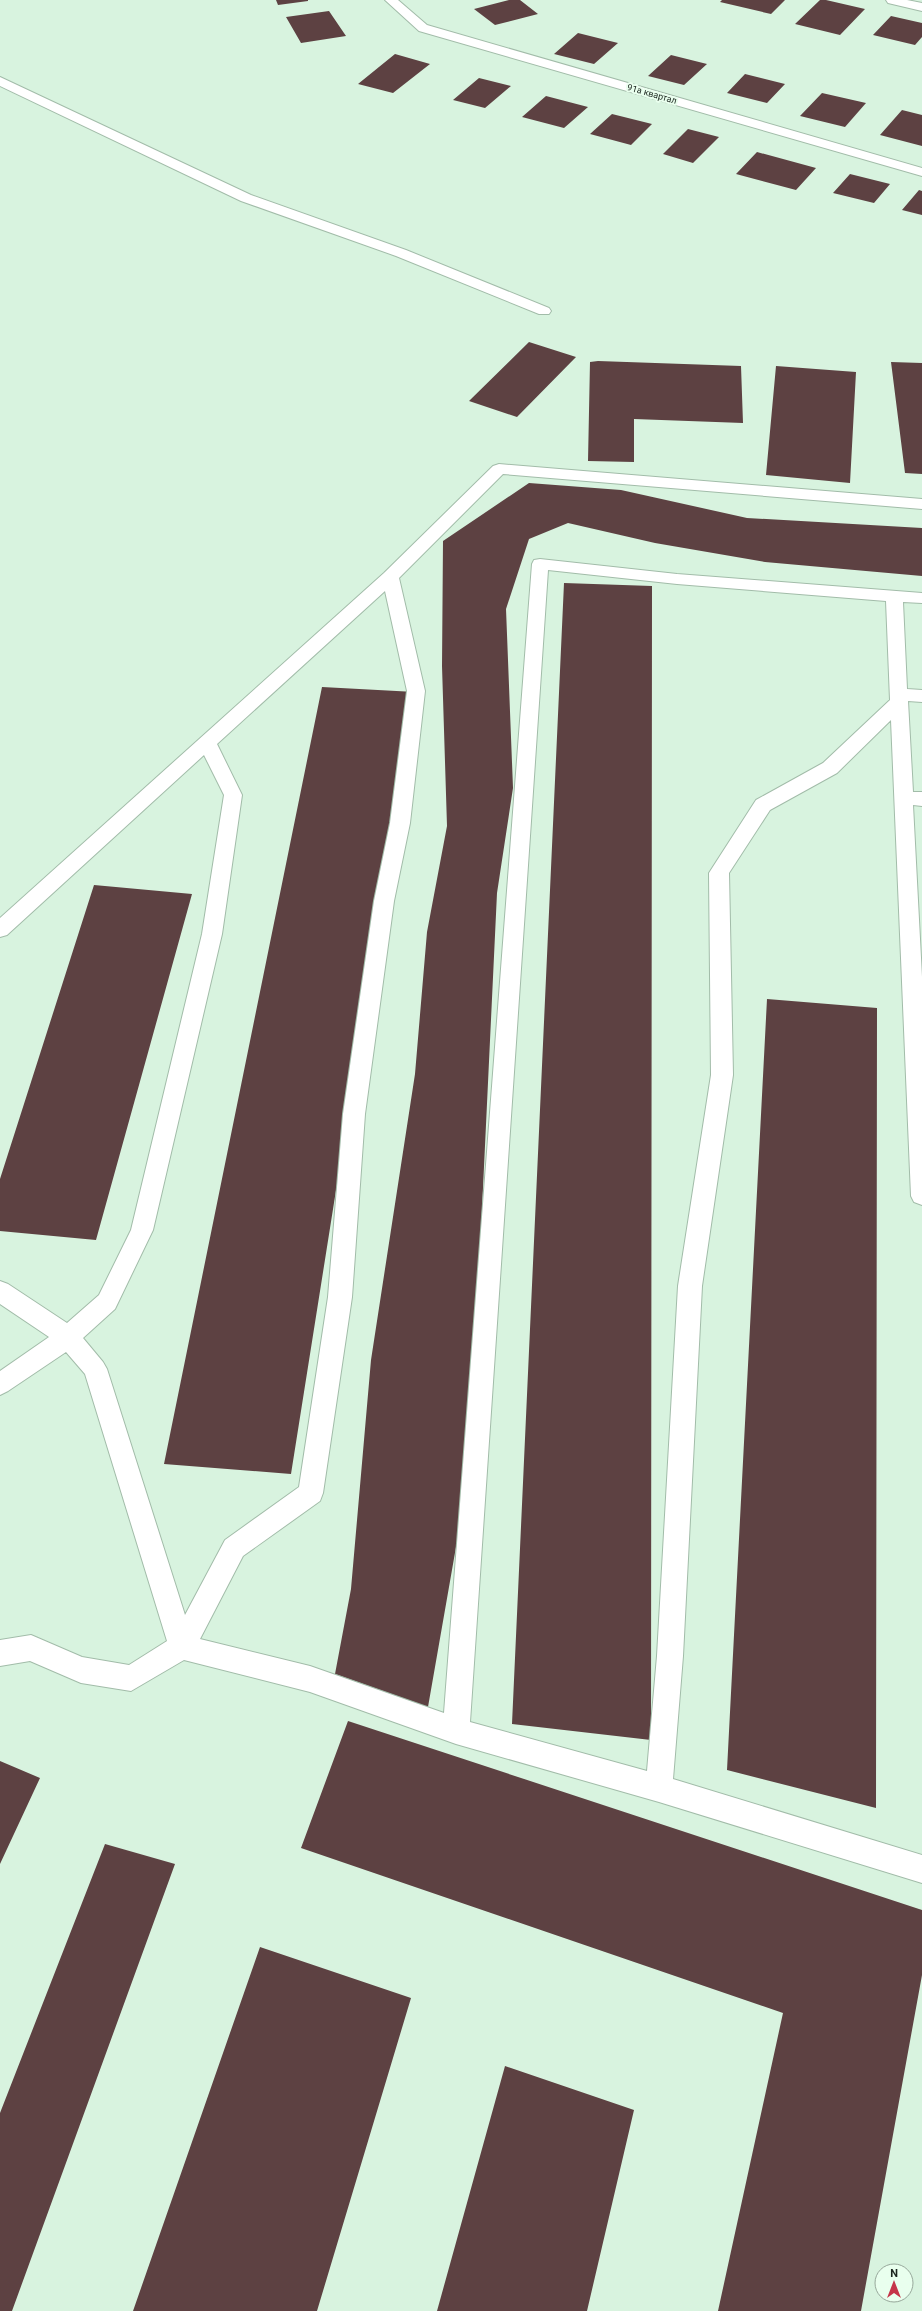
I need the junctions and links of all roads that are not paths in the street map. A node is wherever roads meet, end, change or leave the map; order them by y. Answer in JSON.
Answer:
{"nodes":[{"id":1,"x":391,"y":0,"type":"edge"},
{"id":2,"x":892,"y":0,"type":"edge"},
{"id":3,"x":922,"y":7,"type":"edge"},
{"id":4,"x":0,"y":81,"type":"edge"},
{"id":5,"x":922,"y":172,"type":"edge"},
{"id":6,"x":544,"y":311,"type":"dead end"},
{"id":7,"x":922,"y":504,"type":"edge"},
{"id":8,"x":390,"y":577,"type":"junction"},
{"id":9,"x":894,"y":596,"type":"junction"},
{"id":10,"x":922,"y":598,"type":"edge"},
{"id":11,"x":922,"y":696,"type":"edge"},
{"id":12,"x":899,"y":698,"type":"junction"},
{"id":13,"x":207,"y":742,"type":"junction"},
{"id":14,"x":913,"y":798,"type":"edge"},
{"id":15,"x":916,"y":920,"type":"edge"},
{"id":16,"x":0,"y":930,"type":"edge"},
{"id":17,"x":918,"y":1041,"type":"edge"},
{"id":18,"x":921,"y":1174,"type":"edge"},
{"id":19,"x":922,"y":1196,"type":"edge"},
{"id":20,"x":0,"y":1291,"type":"edge"},
{"id":21,"x":68,"y":1337,"type":"junction"},
{"id":22,"x":0,"y":1384,"type":"edge"},
{"id":23,"x":182,"y":1647,"type":"junction"},
{"id":24,"x":0,"y":1653,"type":"edge"},
{"id":25,"x":456,"y":1731,"type":"junction"},
{"id":26,"x":659,"y":1788,"type":"junction"},
{"id":27,"x":922,"y":1869,"type":"edge"}],
"edges":[{"from":1,"to":5,"type":"street","name":"91а квартал"},
{"from":2,"to":3,"type":"street"},
{"from":4,"to":6,"type":"street"},
{"from":7,"to":8,"type":"street"},
{"from":8,"to":13,"type":"street"},
{"from":8,"to":23,"type":"street"},
{"from":9,"to":10,"type":"street"},
{"from":9,"to":12,"type":"street"},
{"from":9,"to":25,"type":"street"},
{"from":11,"to":12,"type":"street"},
{"from":12,"to":14,"type":"street"},
{"from":12,"to":26,"type":"street"},
{"from":13,"to":16,"type":"street"},
{"from":13,"to":21,"type":"street"},
{"from":14,"to":15,"type":"street"},
{"from":15,"to":17,"type":"street"},
{"from":17,"to":18,"type":"street"},
{"from":18,"to":19,"type":"street"},
{"from":20,"to":21,"type":"street"},
{"from":21,"to":22,"type":"street"},
{"from":21,"to":23,"type":"street"},
{"from":23,"to":24,"type":"street"},
{"from":23,"to":25,"type":"street"},
{"from":25,"to":26,"type":"street"},
{"from":26,"to":27,"type":"street"}]}
